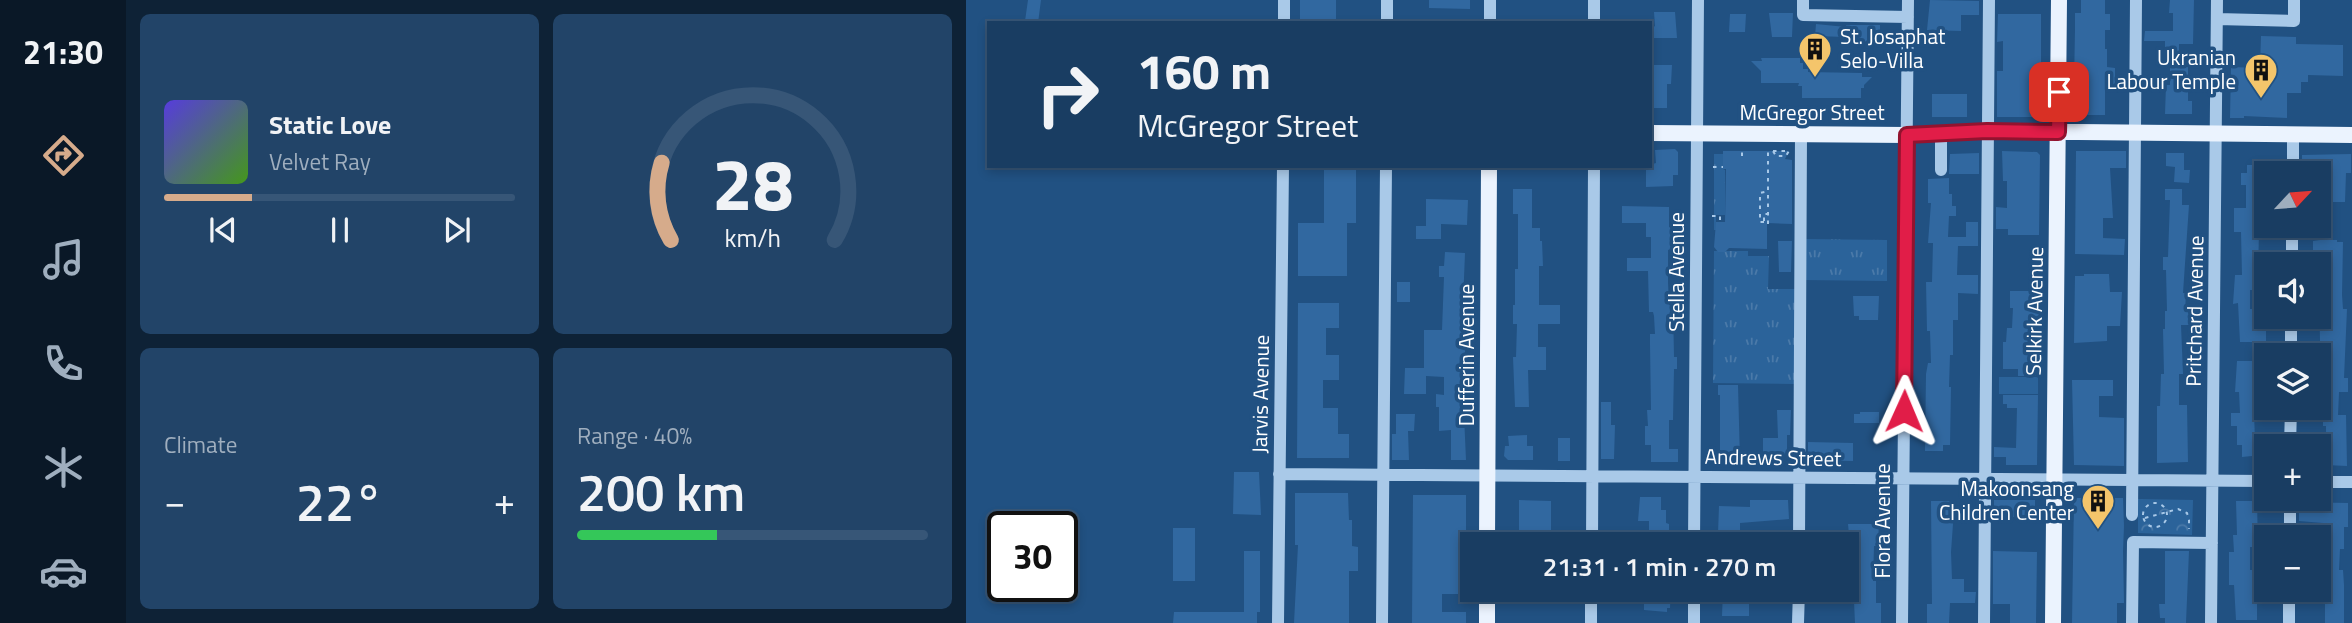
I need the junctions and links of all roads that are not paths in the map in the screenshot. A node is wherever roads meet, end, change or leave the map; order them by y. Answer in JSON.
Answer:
{"nodes":[{"id":1,"x":1284,"y":0,"type":"edge"},
{"id":2,"x":1387,"y":0,"type":"edge"},
{"id":3,"x":1490,"y":0,"type":"edge"},
{"id":4,"x":1594,"y":0,"type":"edge"},
{"id":5,"x":1698,"y":0,"type":"edge"},
{"id":6,"x":1803,"y":0,"type":"edge"},
{"id":7,"x":1908,"y":0,"type":"edge"},
{"id":8,"x":1989,"y":0,"type":"edge"},
{"id":9,"x":2059,"y":0,"type":"edge"},
{"id":10,"x":2136,"y":0,"type":"edge"},
{"id":11,"x":2217,"y":0,"type":"edge"},
{"id":12,"x":2294,"y":0,"type":"edge"},
{"id":13,"x":1908,"y":17,"type":"junction"},
{"id":14,"x":2217,"y":19,"type":"junction"},
{"id":15,"x":1284,"y":21,"type":"edge"},
{"id":16,"x":1387,"y":21,"type":"edge"},
{"id":17,"x":1490,"y":21,"type":"edge"},
{"id":18,"x":1594,"y":21,"type":"edge"},
{"id":19,"x":1987,"y":131,"type":"junction"},
{"id":20,"x":1941,"y":132,"type":"junction"},
{"id":21,"x":2058,"y":132,"type":"junction"},
{"id":22,"x":1652,"y":133,"type":"edge"},
{"id":23,"x":1697,"y":133,"type":"junction"},
{"id":24,"x":2135,"y":133,"type":"junction"},
{"id":25,"x":1801,"y":134,"type":"junction"},
{"id":26,"x":2217,"y":134,"type":"junction"},
{"id":27,"x":2293,"y":134,"type":"junction"},
{"id":28,"x":1907,"y":135,"type":"junction"},
{"id":29,"x":2352,"y":135,"type":"edge"},
{"id":30,"x":2293,"y":161,"type":"edge"},
{"id":31,"x":1283,"y":168,"type":"edge"},
{"id":32,"x":1386,"y":168,"type":"edge"},
{"id":33,"x":1489,"y":168,"type":"edge"},
{"id":34,"x":1594,"y":168,"type":"edge"},
{"id":35,"x":1941,"y":170,"type":"dead end"},
{"id":36,"x":1279,"y":474,"type":"junction"},
{"id":37,"x":1488,"y":475,"type":"junction"},
{"id":38,"x":1383,"y":476,"type":"junction"},
{"id":39,"x":1593,"y":477,"type":"junction"},
{"id":40,"x":1695,"y":477,"type":"junction"},
{"id":41,"x":1799,"y":477,"type":"junction"},
{"id":42,"x":1903,"y":479,"type":"junction"},
{"id":43,"x":1984,"y":479,"type":"junction"},
{"id":44,"x":2054,"y":481,"type":"junction"},
{"id":45,"x":2133,"y":481,"type":"junction"},
{"id":46,"x":2213,"y":481,"type":"junction"},
{"id":47,"x":2254,"y":481,"type":"edge"},
{"id":48,"x":2331,"y":482,"type":"edge"},
{"id":49,"x":2352,"y":482,"type":"edge"},
{"id":50,"x":2137,"y":518,"type":"road end"},
{"id":51,"x":1487,"y":532,"type":"edge"},
{"id":52,"x":1592,"y":532,"type":"edge"},
{"id":53,"x":1694,"y":532,"type":"edge"},
{"id":54,"x":1799,"y":532,"type":"edge"},
{"id":55,"x":2212,"y":543,"type":"junction"},
{"id":56,"x":1487,"y":602,"type":"edge"},
{"id":57,"x":1591,"y":602,"type":"edge"},
{"id":58,"x":1694,"y":602,"type":"edge"},
{"id":59,"x":1799,"y":602,"type":"edge"},
{"id":60,"x":2289,"y":602,"type":"edge"},
{"id":61,"x":1278,"y":623,"type":"edge"},
{"id":62,"x":1382,"y":623,"type":"edge"},
{"id":63,"x":1486,"y":623,"type":"edge"},
{"id":64,"x":1591,"y":623,"type":"edge"},
{"id":65,"x":1694,"y":623,"type":"edge"},
{"id":66,"x":1798,"y":623,"type":"edge"},
{"id":67,"x":1902,"y":623,"type":"edge"},
{"id":68,"x":1984,"y":623,"type":"edge"},
{"id":69,"x":2053,"y":623,"type":"edge"},
{"id":70,"x":2132,"y":623,"type":"edge"},
{"id":71,"x":2211,"y":623,"type":"edge"},
{"id":72,"x":2289,"y":623,"type":"edge"}],
"edges":[{"from":1,"to":15,"type":"street"},
{"from":2,"to":16,"type":"street"},
{"from":3,"to":17,"type":"street"},
{"from":4,"to":18,"type":"street"},
{"from":5,"to":23,"type":"street","name":"Stella Avenue"},
{"from":6,"to":13,"type":"street"},
{"from":7,"to":13,"type":"street","name":"Flora Avenue"},
{"from":8,"to":19,"type":"street"},
{"from":9,"to":21,"type":"main road","name":"Selkirk Avenue"},
{"from":10,"to":24,"type":"street"},
{"from":11,"to":14,"type":"street","name":"Pritchard Avenue"},
{"from":12,"to":14,"type":"street"},
{"from":13,"to":28,"type":"street","name":"Flora Avenue"},
{"from":14,"to":26,"type":"street","name":"Pritchard Avenue"},
{"from":19,"to":20,"type":"main road","name":"McGregor Street"},
{"from":19,"to":21,"type":"main road","name":"McGregor Street"},
{"from":19,"to":43,"type":"street"},
{"from":20,"to":28,"type":"main road","name":"McGregor Street"},
{"from":20,"to":35,"type":"street"},
{"from":21,"to":24,"type":"main road","name":"McGregor Street"},
{"from":21,"to":44,"type":"main road","name":"Selkirk Avenue"},
{"from":22,"to":23,"type":"main road","name":"McGregor Street"},
{"from":23,"to":25,"type":"main road","name":"McGregor Street"},
{"from":23,"to":40,"type":"street","name":"Stella Avenue"},
{"from":24,"to":26,"type":"main road","name":"McGregor Street"},
{"from":24,"to":45,"type":"street"},
{"from":25,"to":28,"type":"main road","name":"McGregor Street"},
{"from":25,"to":41,"type":"street"},
{"from":26,"to":27,"type":"main road","name":"McGregor Street"},
{"from":26,"to":46,"type":"street","name":"Pritchard Avenue"},
{"from":27,"to":29,"type":"main road","name":"McGregor Street"},
{"from":27,"to":30,"type":"street"},
{"from":28,"to":42,"type":"street","name":"Flora Avenue"},
{"from":31,"to":36,"type":"street","name":"Jarvis Avenue"},
{"from":32,"to":38,"type":"street"},
{"from":33,"to":37,"type":"main road","name":"Dufferin Avenue"},
{"from":34,"to":39,"type":"street"},
{"from":36,"to":38,"type":"street","name":"Andrews Street"},
{"from":36,"to":61,"type":"street","name":"Jarvis Avenue"},
{"from":37,"to":38,"type":"street","name":"Andrews Street"},
{"from":37,"to":39,"type":"street","name":"Andrews Street"},
{"from":37,"to":51,"type":"main road","name":"Dufferin Avenue"},
{"from":38,"to":62,"type":"street"},
{"from":39,"to":40,"type":"street","name":"Andrews Street"},
{"from":39,"to":52,"type":"street"},
{"from":40,"to":41,"type":"street","name":"Andrews Street"},
{"from":40,"to":53,"type":"street","name":"Stella Avenue"},
{"from":41,"to":42,"type":"street","name":"Andrews Street"},
{"from":41,"to":54,"type":"street"},
{"from":42,"to":43,"type":"street","name":"Andrews Street"},
{"from":42,"to":67,"type":"street","name":"Flora Avenue"},
{"from":43,"to":44,"type":"street","name":"Andrews Street"},
{"from":43,"to":68,"type":"street"},
{"from":44,"to":45,"type":"street","name":"Andrews Street"},
{"from":44,"to":69,"type":"main road","name":"Selkirk Avenue"},
{"from":45,"to":46,"type":"street","name":"Andrews Street"},
{"from":45,"to":50,"type":"street"},
{"from":46,"to":47,"type":"street","name":"Andrews Street"},
{"from":46,"to":55,"type":"street","name":"Pritchard Avenue"},
{"from":48,"to":49,"type":"street"},
{"from":55,"to":70,"type":"street"},
{"from":55,"to":71,"type":"street","name":"Pritchard Avenue"},
{"from":56,"to":63,"type":"main road"},
{"from":57,"to":64,"type":"street"},
{"from":58,"to":65,"type":"street"},
{"from":59,"to":66,"type":"street"},
{"from":60,"to":72,"type":"street"}]}
